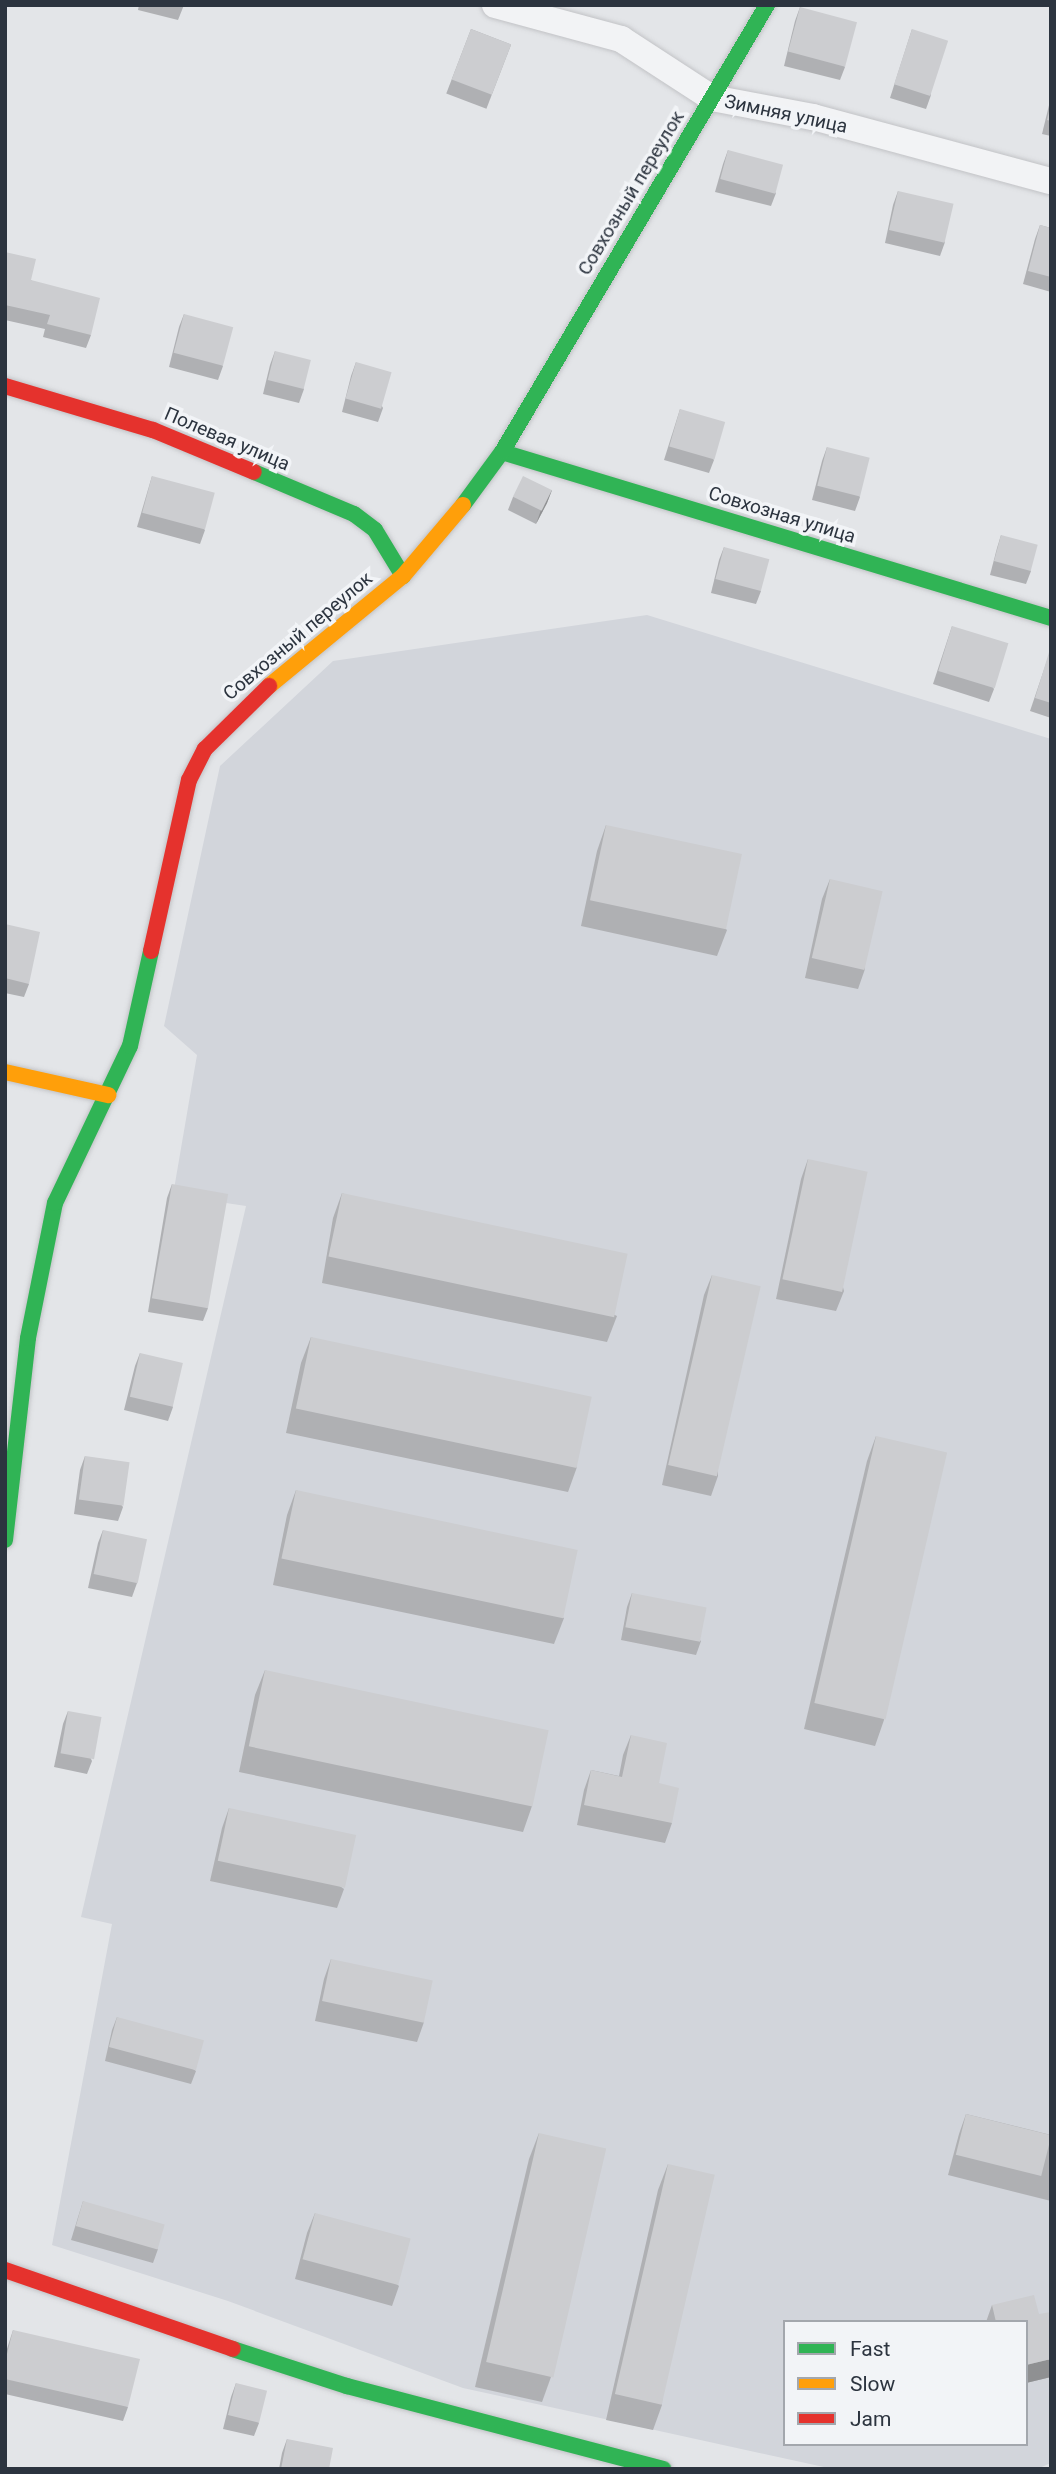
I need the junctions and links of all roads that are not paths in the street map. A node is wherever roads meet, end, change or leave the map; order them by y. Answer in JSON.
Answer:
{"nodes":[{"id":1,"x":495,"y":5,"type":"edge"},
{"id":2,"x":768,"y":5,"type":"edge"},
{"id":3,"x":712,"y":98,"type":"junction"},
{"id":4,"x":1051,"y":181,"type":"edge"},
{"id":5,"x":5,"y":386,"type":"edge"},
{"id":6,"x":502,"y":452,"type":"junction"},
{"id":7,"x":403,"y":576,"type":"junction"},
{"id":8,"x":1051,"y":618,"type":"edge"},
{"id":9,"x":5,"y":1072,"type":"edge"},
{"id":10,"x":108,"y":1095,"type":"junction"},
{"id":11,"x":5,"y":1540,"type":"edge"},
{"id":12,"x":5,"y":2270,"type":"edge"},
{"id":13,"x":663,"y":2469,"type":"edge"}],
"edges":[{"from":1,"to":3,"type":"street","name":"Зимняя улица"},
{"from":2,"to":3,"type":"street","name":"Совхозный переулок"},
{"from":3,"to":4,"type":"street","name":"Зимняя улица"},
{"from":3,"to":6,"type":"street","name":"Совхозный переулок"},
{"from":5,"to":7,"type":"street","name":"Полевая улица"},
{"from":6,"to":7,"type":"street","name":"Совхозный переулок"},
{"from":6,"to":8,"type":"street","name":"Совхозная улица"},
{"from":7,"to":10,"type":"street","name":"Совхозный переулок"},
{"from":9,"to":10,"type":"street"},
{"from":10,"to":11,"type":"street","name":"Совхозный переулок"},
{"from":12,"to":13,"type":"street"}]}
